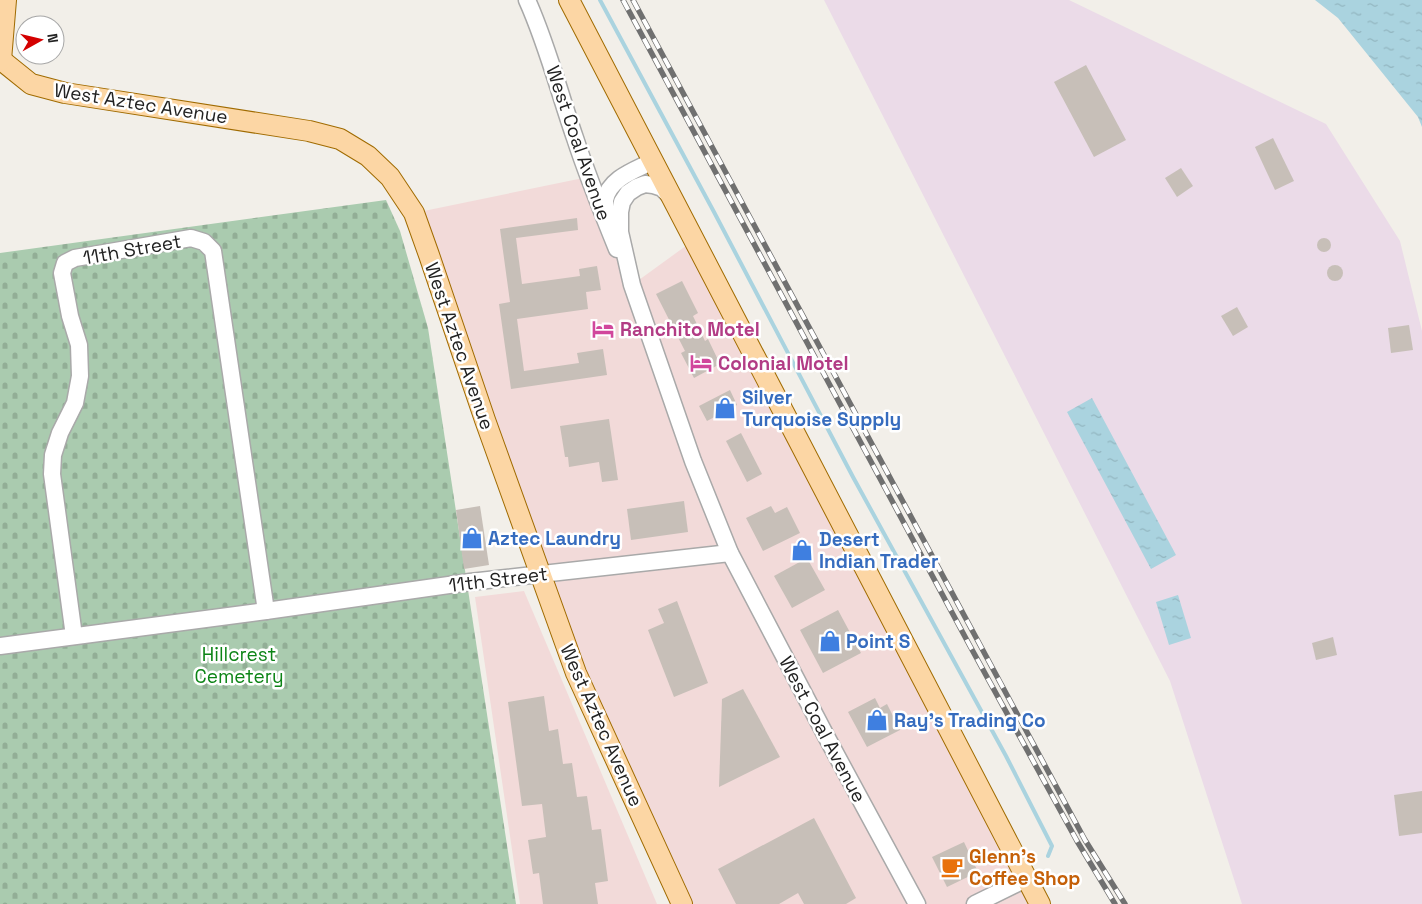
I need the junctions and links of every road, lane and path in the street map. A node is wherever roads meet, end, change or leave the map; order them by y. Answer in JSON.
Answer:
{"nodes":[{"id":1,"x":6,"y":0,"type":"edge"},
{"id":2,"x":527,"y":0,"type":"edge"},
{"id":3,"x":569,"y":0,"type":"edge"},
{"id":4,"x":0,"y":60,"type":"edge"},
{"id":5,"x":653,"y":162,"type":"junction"},
{"id":6,"x":672,"y":198,"type":"junction"},
{"id":7,"x":607,"y":224,"type":"junction"},
{"id":8,"x":632,"y":286,"type":"junction"},
{"id":9,"x":730,"y":553,"type":"junction"},
{"id":10,"x":540,"y":574,"type":"junction"},
{"id":11,"x":266,"y":611,"type":"junction"},
{"id":12,"x":74,"y":636,"type":"junction"},
{"id":13,"x":0,"y":646,"type":"edge"},
{"id":14,"x":1026,"y":879,"type":"junction"},
{"id":15,"x":682,"y":904,"type":"edge"},
{"id":16,"x":917,"y":904,"type":"edge"},
{"id":17,"x":975,"y":904,"type":"edge"},
{"id":18,"x":1040,"y":904,"type":"edge"}],
"edges":[{"from":1,"to":4,"type":"main road"},
{"from":2,"to":7,"type":"street","name":"West Coal Avenue"},
{"from":3,"to":5,"type":"main road"},
{"from":4,"to":10,"type":"main road","name":"West Aztec Avenue"},
{"from":5,"to":6,"type":"main road"},
{"from":5,"to":7,"type":"street"},
{"from":6,"to":8,"type":"street"},
{"from":6,"to":14,"type":"main road"},
{"from":7,"to":8,"type":"street","name":"West Coal Avenue"},
{"from":8,"to":9,"type":"street","name":"West Coal Avenue"},
{"from":9,"to":10,"type":"street","name":"11th Street"},
{"from":9,"to":16,"type":"street","name":"West Coal Avenue"},
{"from":10,"to":11,"type":"street","name":"11th Street"},
{"from":10,"to":15,"type":"main road","name":"West Aztec Avenue"},
{"from":11,"to":12,"type":"street","name":"11th Street"},
{"from":11,"to":12,"type":"street","name":"11th Street"},
{"from":12,"to":13,"type":"street","name":"11th Street"},
{"from":14,"to":17,"type":"street"},
{"from":14,"to":18,"type":"main road"}]}
